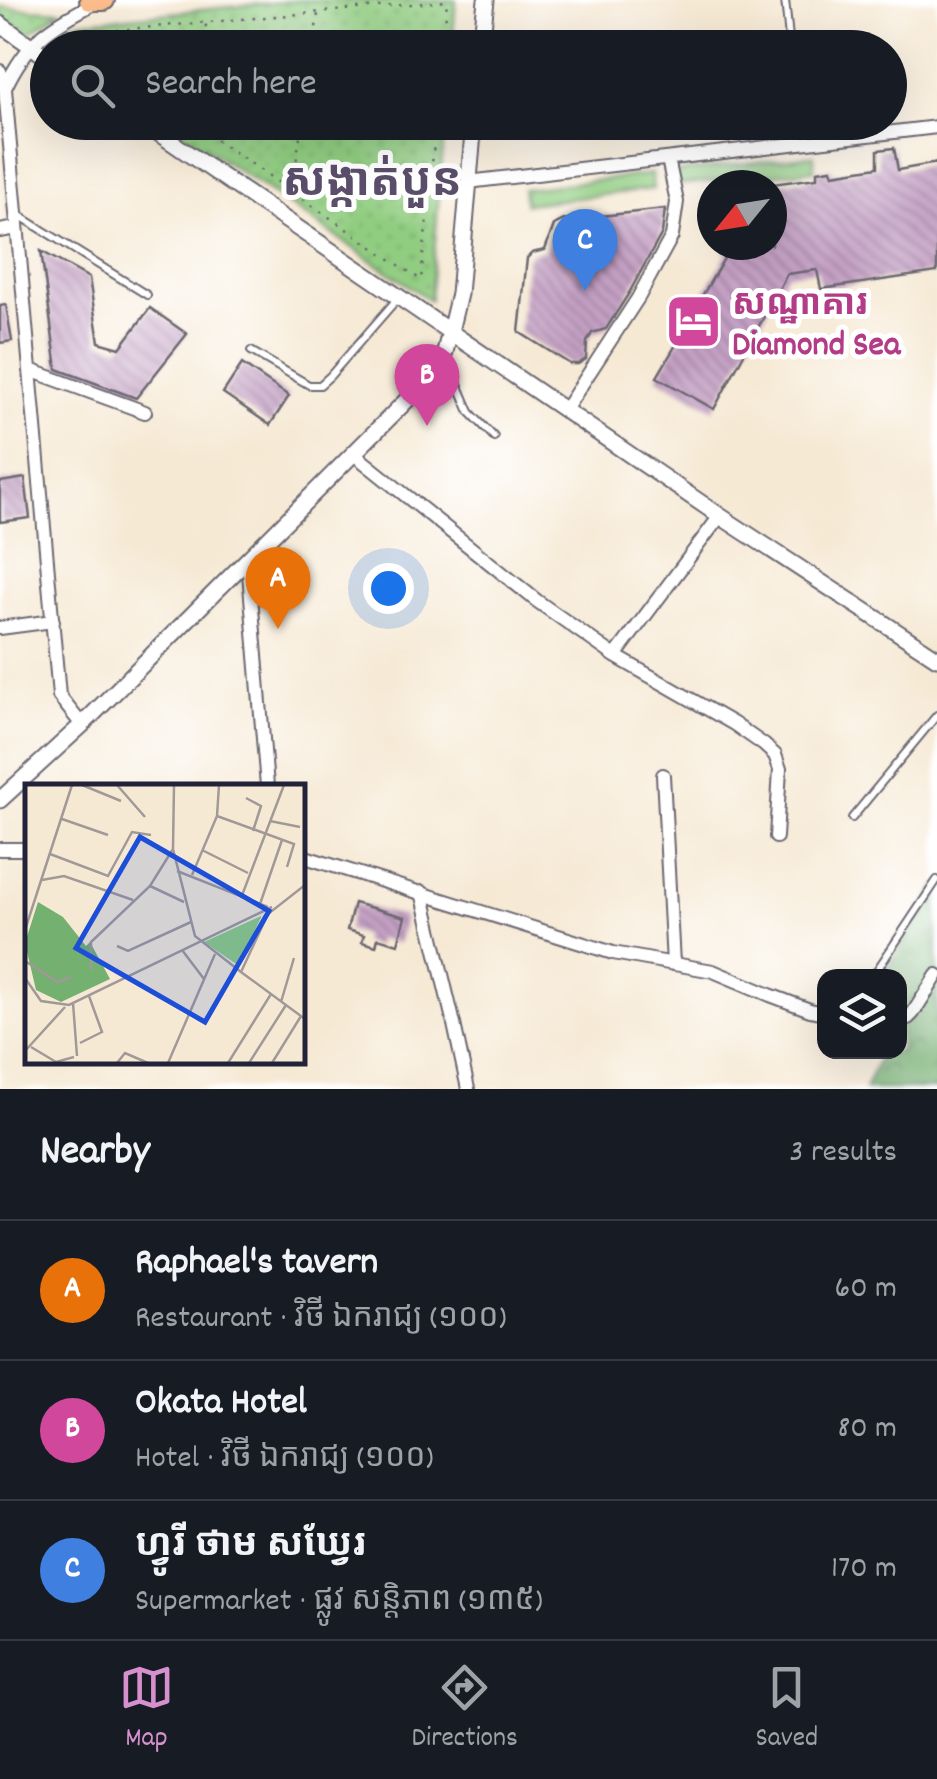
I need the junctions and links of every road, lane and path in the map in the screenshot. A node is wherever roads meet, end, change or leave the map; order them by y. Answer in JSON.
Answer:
{"nodes":[{"id":1,"x":90,"y":0,"type":"edge"},
{"id":2,"x":102,"y":0,"type":"edge"},
{"id":3,"x":486,"y":0,"type":"edge"},
{"id":4,"x":785,"y":0,"type":"edge"},
{"id":5,"x":318,"y":12,"type":"junction"},
{"id":6,"x":206,"y":22,"type":"junction"},
{"id":7,"x":0,"y":24,"type":"edge"},
{"id":8,"x":48,"y":30,"type":"edge"},
{"id":9,"x":117,"y":30,"type":"edge"},
{"id":10,"x":205,"y":30,"type":"edge"},
{"id":11,"x":316,"y":30,"type":"edge"},
{"id":12,"x":445,"y":30,"type":"edge"},
{"id":13,"x":483,"y":30,"type":"edge"},
{"id":14,"x":788,"y":30,"type":"edge"},
{"id":15,"x":30,"y":46,"type":"joint"},
{"id":16,"x":0,"y":71,"type":"edge"},
{"id":17,"x":2,"y":89,"type":"edge"},
{"id":18,"x":937,"y":128,"type":"edge"},
{"id":19,"x":907,"y":132,"type":"edge"},
{"id":20,"x":168,"y":140,"type":"edge"},
{"id":21,"x":217,"y":140,"type":"edge"},
{"id":22,"x":299,"y":140,"type":"edge"},
{"id":23,"x":434,"y":140,"type":"edge"},
{"id":24,"x":472,"y":140,"type":"edge"},
{"id":25,"x":800,"y":140,"type":"edge"},
{"id":26,"x":834,"y":140,"type":"edge"},
{"id":27,"x":800,"y":144,"type":"junction"},
{"id":28,"x":668,"y":159,"type":"junction"},
{"id":29,"x":468,"y":182,"type":"junction"},
{"id":30,"x":292,"y":192,"type":"junction"},
{"id":31,"x":16,"y":213,"type":"junction"},
{"id":32,"x":17,"y":228,"type":"junction"},
{"id":33,"x":0,"y":232,"type":"edge"},
{"id":34,"x":147,"y":295,"type":"dead end"},
{"id":35,"x":398,"y":297,"type":"junction"},
{"id":36,"x":449,"y":332,"type":"junction"},
{"id":37,"x":250,"y":351,"type":"dead end"},
{"id":38,"x":445,"y":352,"type":"junction"},
{"id":39,"x":30,"y":370,"type":"junction"},
{"id":40,"x":565,"y":410,"type":"junction"},
{"id":41,"x":144,"y":412,"type":"dead end"},
{"id":42,"x":494,"y":437,"type":"dead end"},
{"id":43,"x":354,"y":454,"type":"junction"},
{"id":44,"x":720,"y":516,"type":"junction"},
{"id":45,"x":248,"y":561,"type":"junction"},
{"id":46,"x":53,"y":622,"type":"junction"},
{"id":47,"x":0,"y":628,"type":"edge"},
{"id":48,"x":615,"y":656,"type":"junction"},
{"id":49,"x":937,"y":658,"type":"edge"},
{"id":50,"x":937,"y":715,"type":"edge"},
{"id":51,"x":82,"y":724,"type":"junction"},
{"id":52,"x":663,"y":775,"type":"dead end"},
{"id":53,"x":267,"y":784,"type":"edge"},
{"id":54,"x":0,"y":800,"type":"edge"},
{"id":55,"x":852,"y":818,"type":"dead end"},
{"id":56,"x":776,"y":836,"type":"dead end"},
{"id":57,"x":305,"y":857,"type":"edge"},
{"id":58,"x":937,"y":880,"type":"edge"},
{"id":59,"x":422,"y":892,"type":"junction"},
{"id":60,"x":673,"y":964,"type":"junction"},
{"id":61,"x":878,"y":969,"type":"edge"},
{"id":62,"x":937,"y":974,"type":"edge"},
{"id":63,"x":817,"y":1012,"type":"edge"},
{"id":64,"x":907,"y":1018,"type":"edge"},
{"id":65,"x":468,"y":1089,"type":"edge"}],
"edges":[{"from":1,"to":2,"type":"main road"},
{"from":2,"to":8,"type":"street"},
{"from":3,"to":13,"type":"street"},
{"from":4,"to":14,"type":"lane"},
{"from":5,"to":6,"type":"path"},
{"from":5,"to":11,"type":"path"},
{"from":5,"to":12,"type":"path"},
{"from":6,"to":9,"type":"path"},
{"from":6,"to":10,"type":"path"},
{"from":7,"to":15,"type":"street"},
{"from":15,"to":17,"type":"street"},
{"from":16,"to":17,"type":"street"},
{"from":17,"to":31,"type":"street"},
{"from":18,"to":19,"type":"street"},
{"from":20,"to":35,"type":"street"},
{"from":21,"to":30,"type":"path"},
{"from":22,"to":30,"type":"path"},
{"from":23,"to":30,"type":"path"},
{"from":24,"to":29,"type":"street"},
{"from":25,"to":27,"type":"lane"},
{"from":26,"to":27,"type":"street"},
{"from":27,"to":28,"type":"street"},
{"from":28,"to":29,"type":"street"},
{"from":28,"to":40,"type":"street"},
{"from":29,"to":36,"type":"street"},
{"from":31,"to":32,"type":"street"},
{"from":31,"to":34,"type":"lane"},
{"from":32,"to":33,"type":"street"},
{"from":32,"to":39,"type":"street"},
{"from":35,"to":36,"type":"street"},
{"from":35,"to":37,"type":"lane"},
{"from":36,"to":38,"type":"street"},
{"from":36,"to":40,"type":"street"},
{"from":38,"to":42,"type":"lane"},
{"from":38,"to":43,"type":"street"},
{"from":39,"to":41,"type":"street"},
{"from":39,"to":46,"type":"street"},
{"from":40,"to":44,"type":"street"},
{"from":43,"to":45,"type":"street"},
{"from":43,"to":48,"type":"street"},
{"from":44,"to":48,"type":"street"},
{"from":44,"to":49,"type":"street"},
{"from":45,"to":51,"type":"street"},
{"from":45,"to":53,"type":"street"},
{"from":46,"to":47,"type":"street"},
{"from":46,"to":51,"type":"street"},
{"from":48,"to":56,"type":"street"},
{"from":50,"to":55,"type":"lane"},
{"from":51,"to":54,"type":"street"},
{"from":52,"to":60,"type":"street"},
{"from":57,"to":59,"type":"street"},
{"from":58,"to":61,"type":"lane"},
{"from":59,"to":60,"type":"street"},
{"from":59,"to":65,"type":"street"},
{"from":60,"to":63,"type":"street"},
{"from":62,"to":64,"type":"street"}]}
